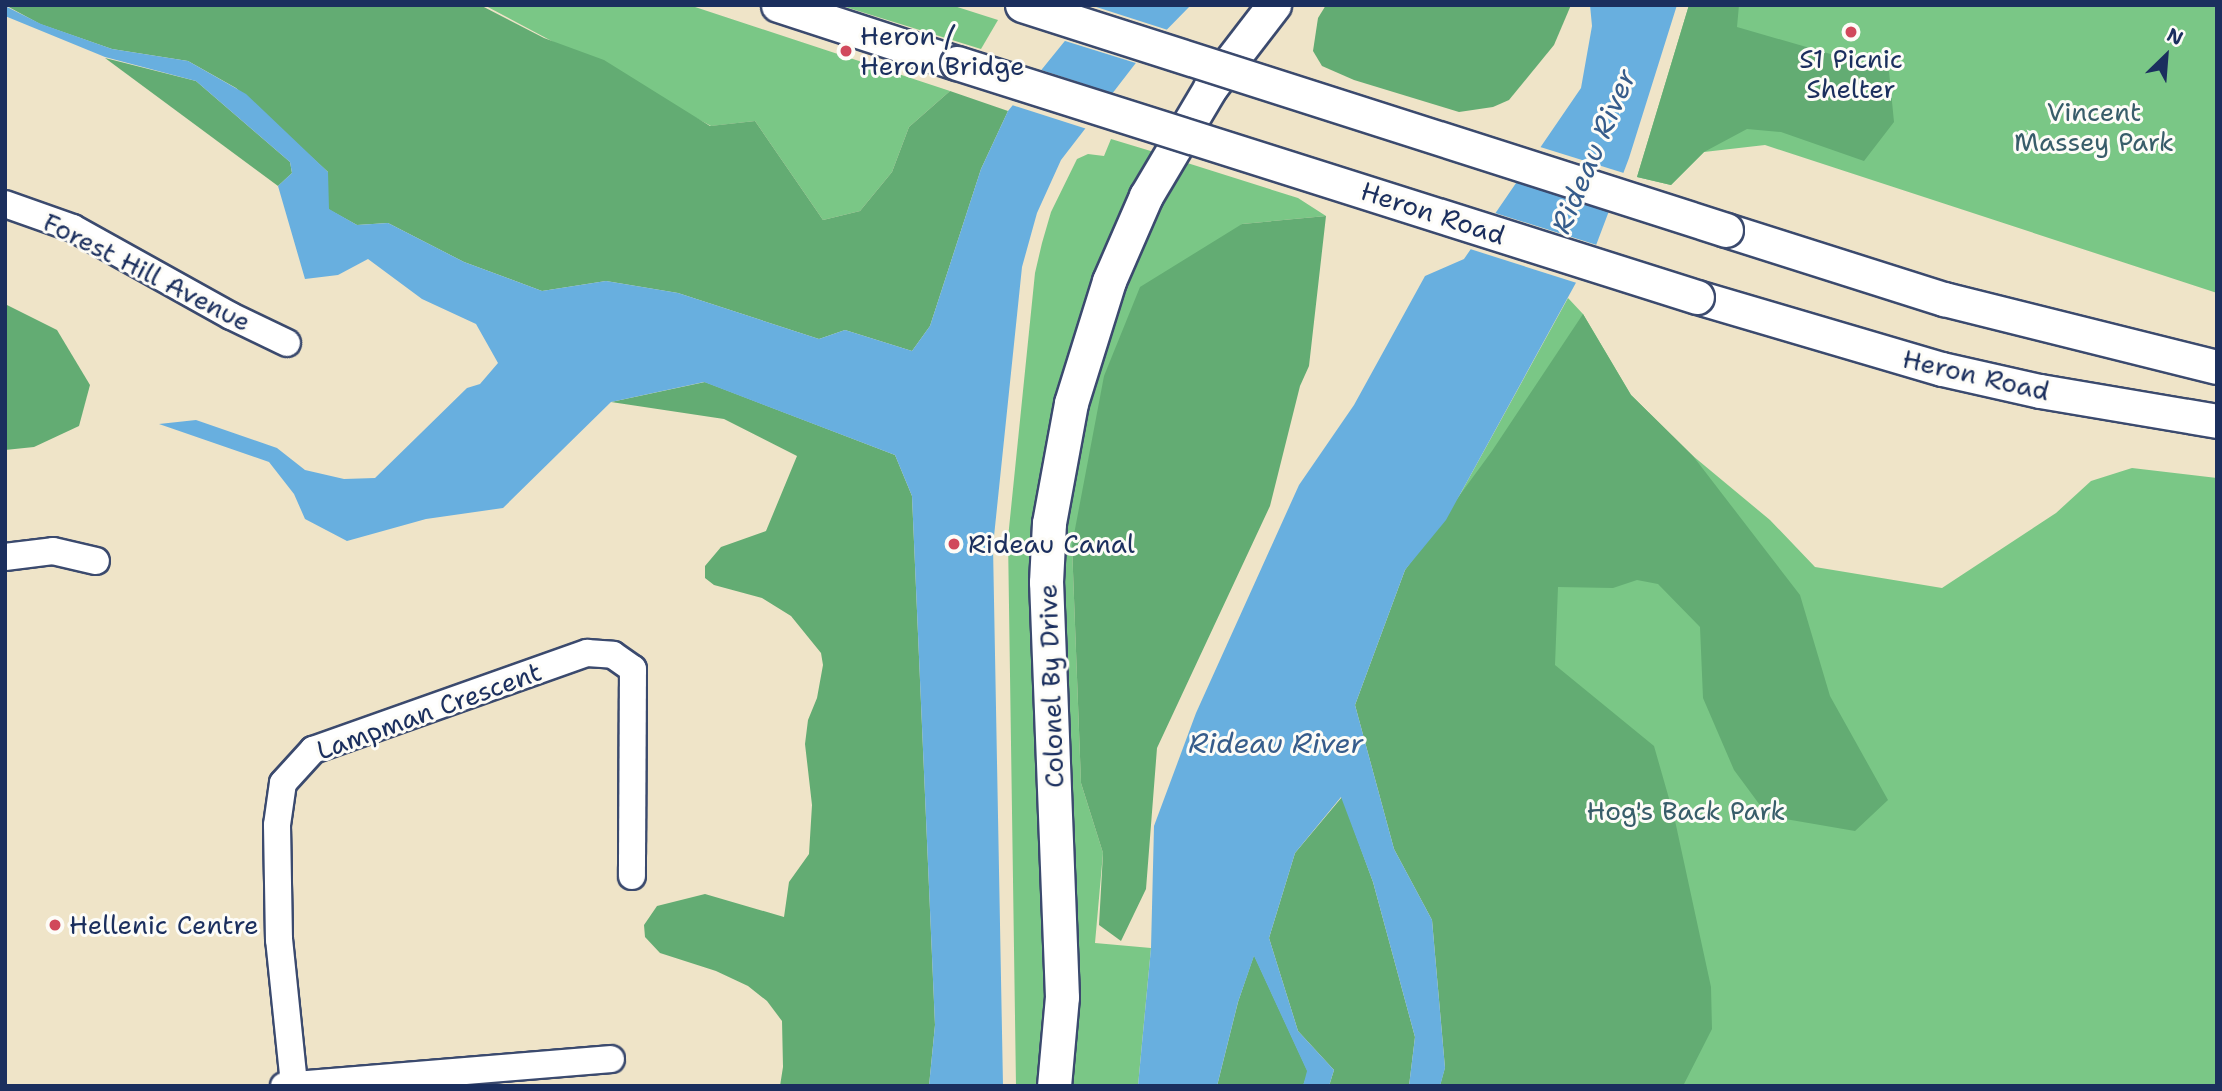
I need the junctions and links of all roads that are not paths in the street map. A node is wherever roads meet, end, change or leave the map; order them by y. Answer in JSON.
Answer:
{"nodes":[{"id":1,"x":778,"y":5,"type":"edge"},
{"id":2,"x":1022,"y":5,"type":"edge"},
{"id":3,"x":1274,"y":5,"type":"edge"},
{"id":4,"x":5,"y":204,"type":"edge"},
{"id":5,"x":287,"y":342,"type":"dead end"},
{"id":6,"x":2217,"y":367,"type":"edge"},
{"id":7,"x":2217,"y":421,"type":"edge"},
{"id":8,"x":5,"y":557,"type":"edge"},
{"id":9,"x":96,"y":562,"type":"dead end"},
{"id":10,"x":632,"y":876,"type":"dead end"},
{"id":11,"x":611,"y":1059,"type":"dead end"},
{"id":12,"x":289,"y":1085,"type":"edge"},
{"id":13,"x":1054,"y":1086,"type":"edge"}],
"edges":[{"from":1,"to":7,"type":"main road","name":"Heron Road","bridge":true},
{"from":2,"to":6,"type":"main road","bridge":true},
{"from":3,"to":13,"type":"main road","name":"Colonel By Drive"},
{"from":4,"to":5,"type":"street","name":"Forest Hill Avenue"},
{"from":8,"to":9,"type":"street"},
{"from":10,"to":12,"type":"street","name":"Lampman Crescent"},
{"from":11,"to":12,"type":"street"}]}
